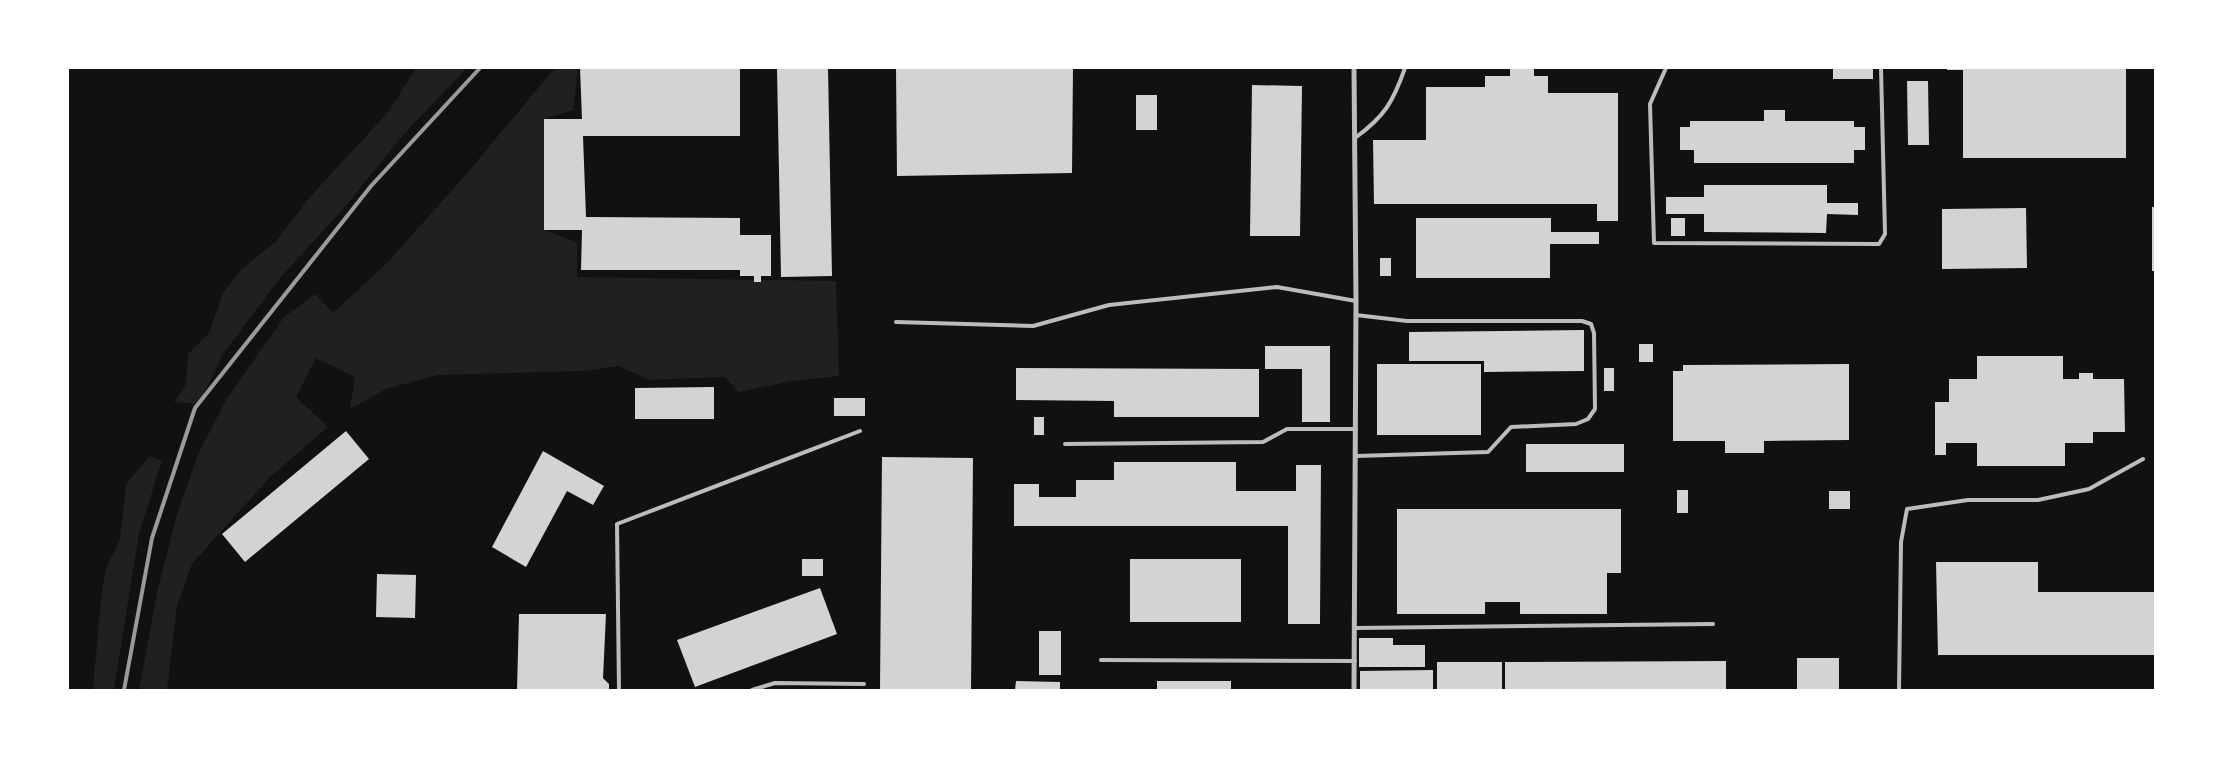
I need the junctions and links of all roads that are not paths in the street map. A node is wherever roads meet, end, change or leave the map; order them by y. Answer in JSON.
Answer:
{"nodes":[{"id":1,"x":1354,"y":68,"type":"edge"},
{"id":2,"x":1405,"y":68,"type":"edge"},
{"id":3,"x":1666,"y":68,"type":"edge"},
{"id":4,"x":1881,"y":68,"type":"edge"},
{"id":5,"x":1355,"y":138,"type":"junction"},
{"id":6,"x":1356,"y":301,"type":"junction"},
{"id":7,"x":1356,"y":315,"type":"junction"},
{"id":8,"x":896,"y":322,"type":"dead end"},
{"id":9,"x":1356,"y":429,"type":"junction"},
{"id":10,"x":860,"y":431,"type":"dead end"},
{"id":11,"x":1066,"y":444,"type":"dead end"},
{"id":12,"x":1356,"y":456,"type":"junction"},
{"id":13,"x":2143,"y":459,"type":"dead end"},
{"id":14,"x":1713,"y":624,"type":"dead end"},
{"id":15,"x":1355,"y":628,"type":"junction"},
{"id":16,"x":1101,"y":660,"type":"dead end"},
{"id":17,"x":1355,"y":661,"type":"junction"},
{"id":18,"x":864,"y":684,"type":"dead end"},
{"id":19,"x":619,"y":690,"type":"edge"},
{"id":20,"x":752,"y":690,"type":"edge"},
{"id":21,"x":1354,"y":690,"type":"edge"},
{"id":22,"x":1899,"y":690,"type":"edge"}],
"edges":[{"from":1,"to":5,"type":"street"},
{"from":2,"to":5,"type":"lane"},
{"from":3,"to":4,"type":"lane"},
{"from":5,"to":6,"type":"street"},
{"from":6,"to":7,"type":"street"},
{"from":6,"to":8,"type":"lane"},
{"from":7,"to":9,"type":"street"},
{"from":7,"to":12,"type":"lane"},
{"from":9,"to":11,"type":"lane"},
{"from":9,"to":12,"type":"street"},
{"from":10,"to":19,"type":"lane"},
{"from":12,"to":15,"type":"street"},
{"from":13,"to":22,"type":"lane"},
{"from":14,"to":15,"type":"lane"},
{"from":15,"to":17,"type":"street"},
{"from":16,"to":17,"type":"lane"},
{"from":17,"to":21,"type":"street"},
{"from":18,"to":20,"type":"lane"}]}
